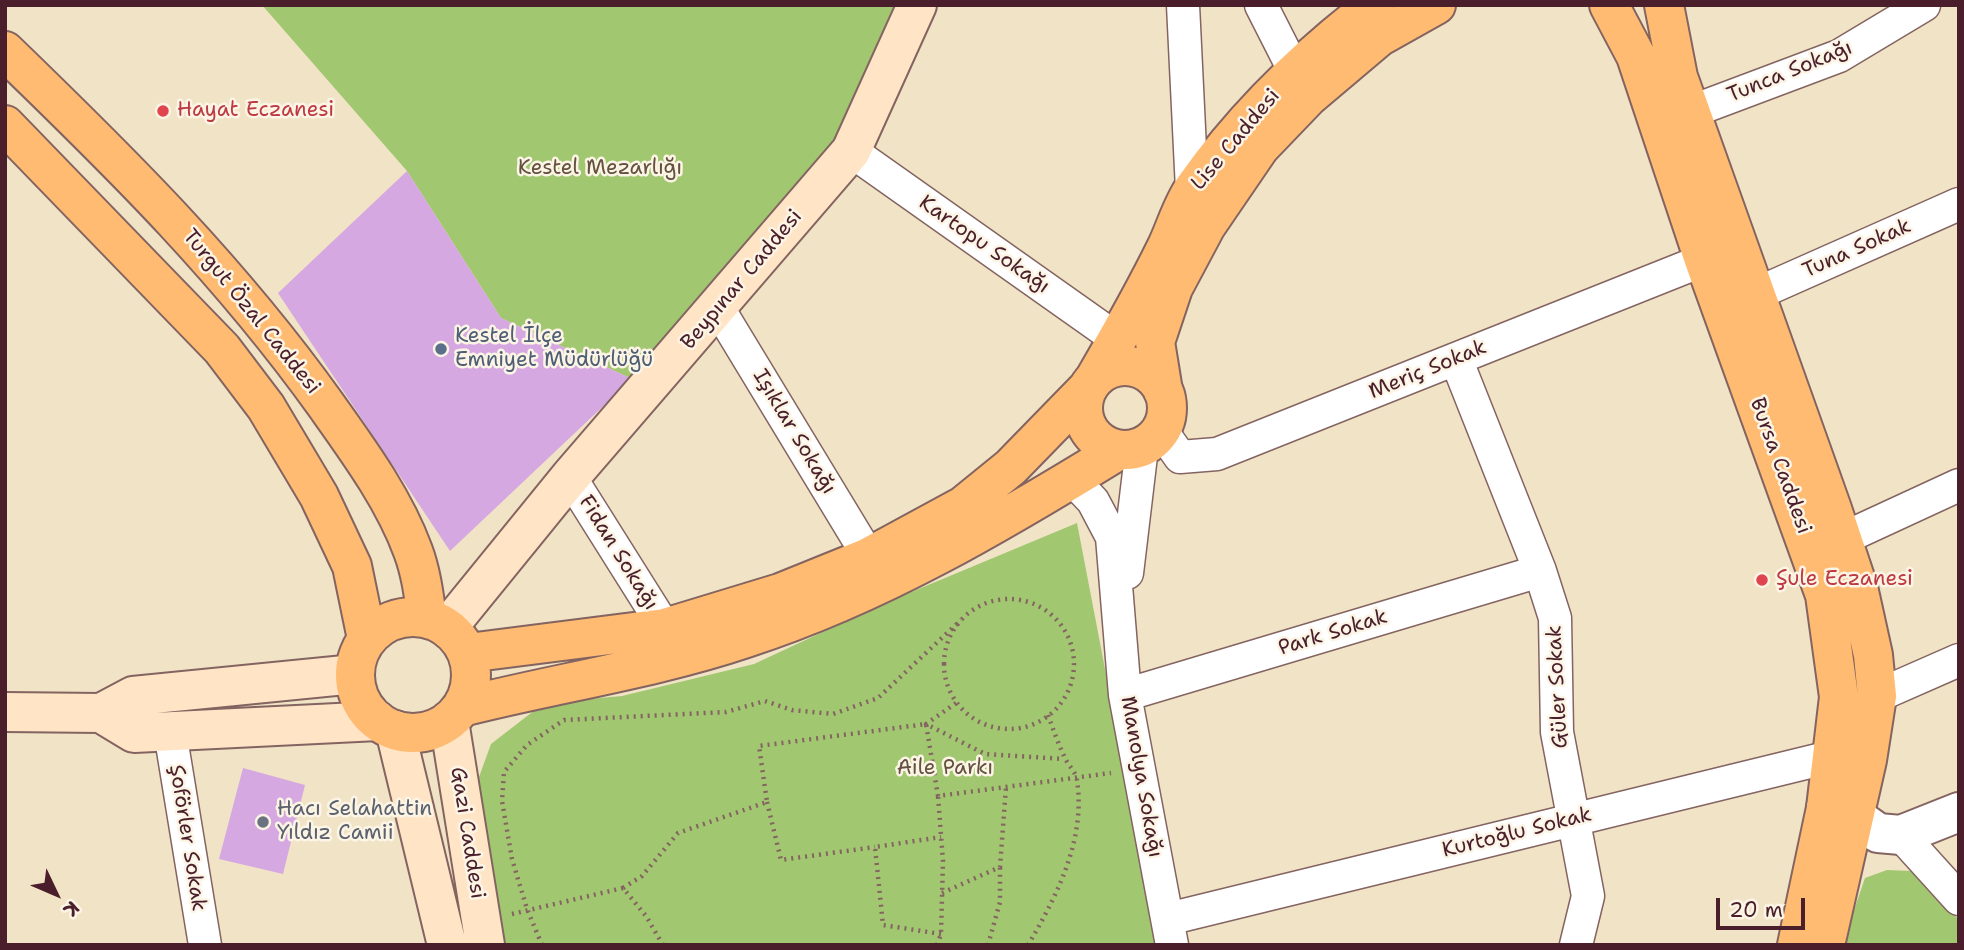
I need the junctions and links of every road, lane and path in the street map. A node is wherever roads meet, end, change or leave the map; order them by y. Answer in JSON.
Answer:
{"nodes":[{"id":1,"x":917,"y":5,"type":"edge"},
{"id":2,"x":1184,"y":5,"type":"edge"},
{"id":3,"x":1261,"y":5,"type":"edge"},
{"id":4,"x":1374,"y":5,"type":"edge"},
{"id":5,"x":1436,"y":5,"type":"edge"},
{"id":6,"x":1609,"y":5,"type":"edge"},
{"id":7,"x":1664,"y":5,"type":"edge"},
{"id":8,"x":1924,"y":5,"type":"edge"},
{"id":9,"x":5,"y":51,"type":"edge"},
{"id":10,"x":1295,"y":72,"type":"junction"},
{"id":11,"x":1690,"y":112,"type":"junction"},
{"id":12,"x":5,"y":125,"type":"edge"},
{"id":13,"x":851,"y":151,"type":"junction"},
{"id":14,"x":1192,"y":190,"type":"junction"},
{"id":15,"x":1959,"y":204,"type":"edge"},
{"id":16,"x":1704,"y":260,"type":"junction"},
{"id":17,"x":1756,"y":294,"type":"junction"},
{"id":18,"x":718,"y":308,"type":"junction"},
{"id":19,"x":1117,"y":339,"type":"junction"},
{"id":20,"x":1456,"y":359,"type":"junction"},
{"id":21,"x":1091,"y":384,"type":"junction"},
{"id":22,"x":1163,"y":391,"type":"junction"},
{"id":23,"x":1141,"y":442,"type":"junction"},
{"id":24,"x":570,"y":477,"type":"junction"},
{"id":25,"x":1072,"y":479,"type":"junction"},
{"id":26,"x":1959,"y":485,"type":"edge"},
{"id":27,"x":1842,"y":539,"type":"junction"},
{"id":28,"x":869,"y":556,"type":"junction"},
{"id":29,"x":1540,"y":571,"type":"junction"},
{"id":30,"x":1118,"y":609,"type":"junction"},
{"id":31,"x":961,"y":620,"type":"junction"},
{"id":32,"x":665,"y":628,"type":"junction"},
{"id":33,"x":448,"y":633,"type":"junction"},
{"id":34,"x":361,"y":657,"type":"junction"},
{"id":35,"x":1959,"y":660,"type":"edge"},
{"id":36,"x":1125,"y":695,"type":"junction"},
{"id":37,"x":1877,"y":696,"type":"junction"},
{"id":38,"x":956,"y":703,"type":"junction"},
{"id":39,"x":5,"y":712,"type":"edge"},
{"id":40,"x":100,"y":713,"type":"junction"},
{"id":41,"x":456,"y":714,"type":"junction"},
{"id":42,"x":1048,"y":715,"type":"junction"},
{"id":43,"x":926,"y":724,"type":"junction"},
{"id":44,"x":386,"y":726,"type":"junction"},
{"id":45,"x":170,"y":732,"type":"junction"},
{"id":46,"x":1851,"y":758,"type":"junction"},
{"id":47,"x":1064,"y":759,"type":"junction"},
{"id":48,"x":1139,"y":769,"type":"junction"},
{"id":49,"x":1077,"y":778,"type":"junction"},
{"id":50,"x":1006,"y":787,"type":"junction"},
{"id":51,"x":938,"y":796,"type":"junction"},
{"id":52,"x":767,"y":802,"type":"junction"},
{"id":53,"x":1840,"y":812,"type":"junction"},
{"id":54,"x":1959,"y":812,"type":"edge"},
{"id":55,"x":1573,"y":820,"type":"junction"},
{"id":56,"x":1901,"y":835,"type":"junction"},
{"id":57,"x":941,"y":838,"type":"junction"},
{"id":58,"x":875,"y":847,"type":"junction"},
{"id":59,"x":1000,"y":867,"type":"junction"},
{"id":60,"x":623,"y":888,"type":"junction"},
{"id":61,"x":942,"y":893,"type":"junction"},
{"id":62,"x":1959,"y":899,"type":"edge"},
{"id":63,"x":527,"y":909,"type":"junction"},
{"id":64,"x":1170,"y":932,"type":"edge"},
{"id":65,"x":941,"y":934,"type":"junction"},
{"id":66,"x":483,"y":935,"type":"edge"},
{"id":67,"x":205,"y":945,"type":"edge"},
{"id":68,"x":447,"y":945,"type":"edge"},
{"id":69,"x":542,"y":945,"type":"edge"},
{"id":70,"x":663,"y":945,"type":"edge"},
{"id":71,"x":937,"y":945,"type":"edge"},
{"id":72,"x":988,"y":945,"type":"edge"},
{"id":73,"x":1028,"y":945,"type":"edge"},
{"id":74,"x":1576,"y":945,"type":"edge"},
{"id":75,"x":1797,"y":945,"type":"edge"},
{"id":76,"x":1825,"y":945,"type":"edge"}],
"edges":[{"from":1,"to":13,"type":"main road","name":"Beypınar Caddesi"},
{"from":2,"to":14,"type":"street"},
{"from":3,"to":10,"type":"street"},
{"from":4,"to":10,"type":"main road","name":"Lise Caddesi"},
{"from":5,"to":22,"type":"main road"},
{"from":6,"to":16,"type":"main road","name":"Bursa Caddesi"},
{"from":7,"to":11,"type":"main road","name":"Bursa Caddesi"},
{"from":8,"to":11,"type":"street","name":"Tunca Sokağı"},
{"from":9,"to":33,"type":"main road","name":"Turgut Özal Caddesi"},
{"from":10,"to":14,"type":"main road","name":"Lise Caddesi"},
{"from":11,"to":17,"type":"main road","name":"Bursa Caddesi"},
{"from":12,"to":34,"type":"main road"},
{"from":13,"to":18,"type":"main road","name":"Beypınar Caddesi"},
{"from":13,"to":19,"type":"street","name":"Kartopu Sokağı"},
{"from":14,"to":19,"type":"main road","name":"Lise Caddesi"},
{"from":15,"to":17,"type":"street","name":"Tuna Sokak"},
{"from":16,"to":20,"type":"street","name":"Meriç Sokak"},
{"from":16,"to":46,"type":"main road","name":"Bursa Caddesi"},
{"from":17,"to":27,"type":"main road","name":"Bursa Caddesi"},
{"from":18,"to":24,"type":"main road","name":"Beypınar Caddesi"},
{"from":18,"to":28,"type":"street","name":"Işıklar Sokağı"},
{"from":19,"to":21,"type":"main road","name":"Lise Caddesi"},
{"from":20,"to":23,"type":"street","name":"Meriç Sokak"},
{"from":20,"to":29,"type":"street","name":"Güler Sokak"},
{"from":21,"to":22,"type":"main road"},
{"from":21,"to":23,"type":"main road"},
{"from":21,"to":28,"type":"main road"},
{"from":22,"to":23,"type":"main road"},
{"from":23,"to":25,"type":"main road"},
{"from":23,"to":30,"type":"street","name":"Manolya Sokağı"},
{"from":24,"to":32,"type":"street","name":"Fidan Sokağı"},
{"from":24,"to":33,"type":"main road","name":"Beypınar Caddesi"},
{"from":25,"to":30,"type":"street","name":"Manolya Sokağı"},
{"from":25,"to":41,"type":"main road"},
{"from":26,"to":27,"type":"street"},
{"from":27,"to":37,"type":"main road","name":"Bursa Caddesi"},
{"from":28,"to":32,"type":"main road"},
{"from":29,"to":36,"type":"street","name":"Park Sokak"},
{"from":29,"to":55,"type":"street","name":"Güler Sokak"},
{"from":30,"to":36,"type":"street","name":"Manolya Sokağı"},
{"from":31,"to":38,"type":"path"},
{"from":31,"to":42,"type":"path"},
{"from":31,"to":63,"type":"path"},
{"from":32,"to":33,"type":"main road"},
{"from":33,"to":34,"type":"main road"},
{"from":33,"to":41,"type":"main road"},
{"from":34,"to":40,"type":"main road"},
{"from":34,"to":44,"type":"main road"},
{"from":35,"to":37,"type":"street"},
{"from":36,"to":48,"type":"street","name":"Manolya Sokağı"},
{"from":37,"to":46,"type":"main road","name":"Bursa Caddesi"},
{"from":38,"to":42,"type":"path"},
{"from":38,"to":43,"type":"path"},
{"from":39,"to":40,"type":"main road"},
{"from":40,"to":45,"type":"main road"},
{"from":41,"to":44,"type":"main road"},
{"from":41,"to":66,"type":"main road","name":"Gazi Caddesi"},
{"from":42,"to":47,"type":"path"},
{"from":43,"to":47,"type":"path"},
{"from":43,"to":51,"type":"path"},
{"from":43,"to":52,"type":"path"},
{"from":44,"to":45,"type":"main road"},
{"from":44,"to":68,"type":"main road","name":"Gazi Caddesi"},
{"from":45,"to":67,"type":"street","name":"Şoförler Sokak"},
{"from":46,"to":53,"type":"main road","name":"Bursa Caddesi"},
{"from":46,"to":55,"type":"street","name":"Kurtoğlu Sokak"},
{"from":47,"to":49,"type":"path"},
{"from":48,"to":49,"type":"path"},
{"from":48,"to":64,"type":"street","name":"Manolya Sokağı"},
{"from":49,"to":50,"type":"path"},
{"from":49,"to":73,"type":"path"},
{"from":50,"to":51,"type":"path"},
{"from":50,"to":59,"type":"path"},
{"from":51,"to":57,"type":"path"},
{"from":52,"to":58,"type":"path"},
{"from":52,"to":60,"type":"path"},
{"from":53,"to":56,"type":"street"},
{"from":53,"to":75,"type":"main road","name":"Bursa Caddesi"},
{"from":53,"to":76,"type":"main road","name":"Bursa Caddesi"},
{"from":54,"to":56,"type":"street"},
{"from":55,"to":64,"type":"street","name":"Kurtoğlu Sokak"},
{"from":55,"to":74,"type":"street","name":"Güler Sokak"},
{"from":56,"to":62,"type":"street"},
{"from":57,"to":58,"type":"path"},
{"from":57,"to":61,"type":"path"},
{"from":58,"to":65,"type":"path"},
{"from":59,"to":61,"type":"path"},
{"from":59,"to":72,"type":"path"},
{"from":60,"to":63,"type":"path"},
{"from":60,"to":70,"type":"path"},
{"from":61,"to":65,"type":"path"},
{"from":63,"to":66,"type":"path"},
{"from":63,"to":69,"type":"path"},
{"from":65,"to":71,"type":"path"}]}
